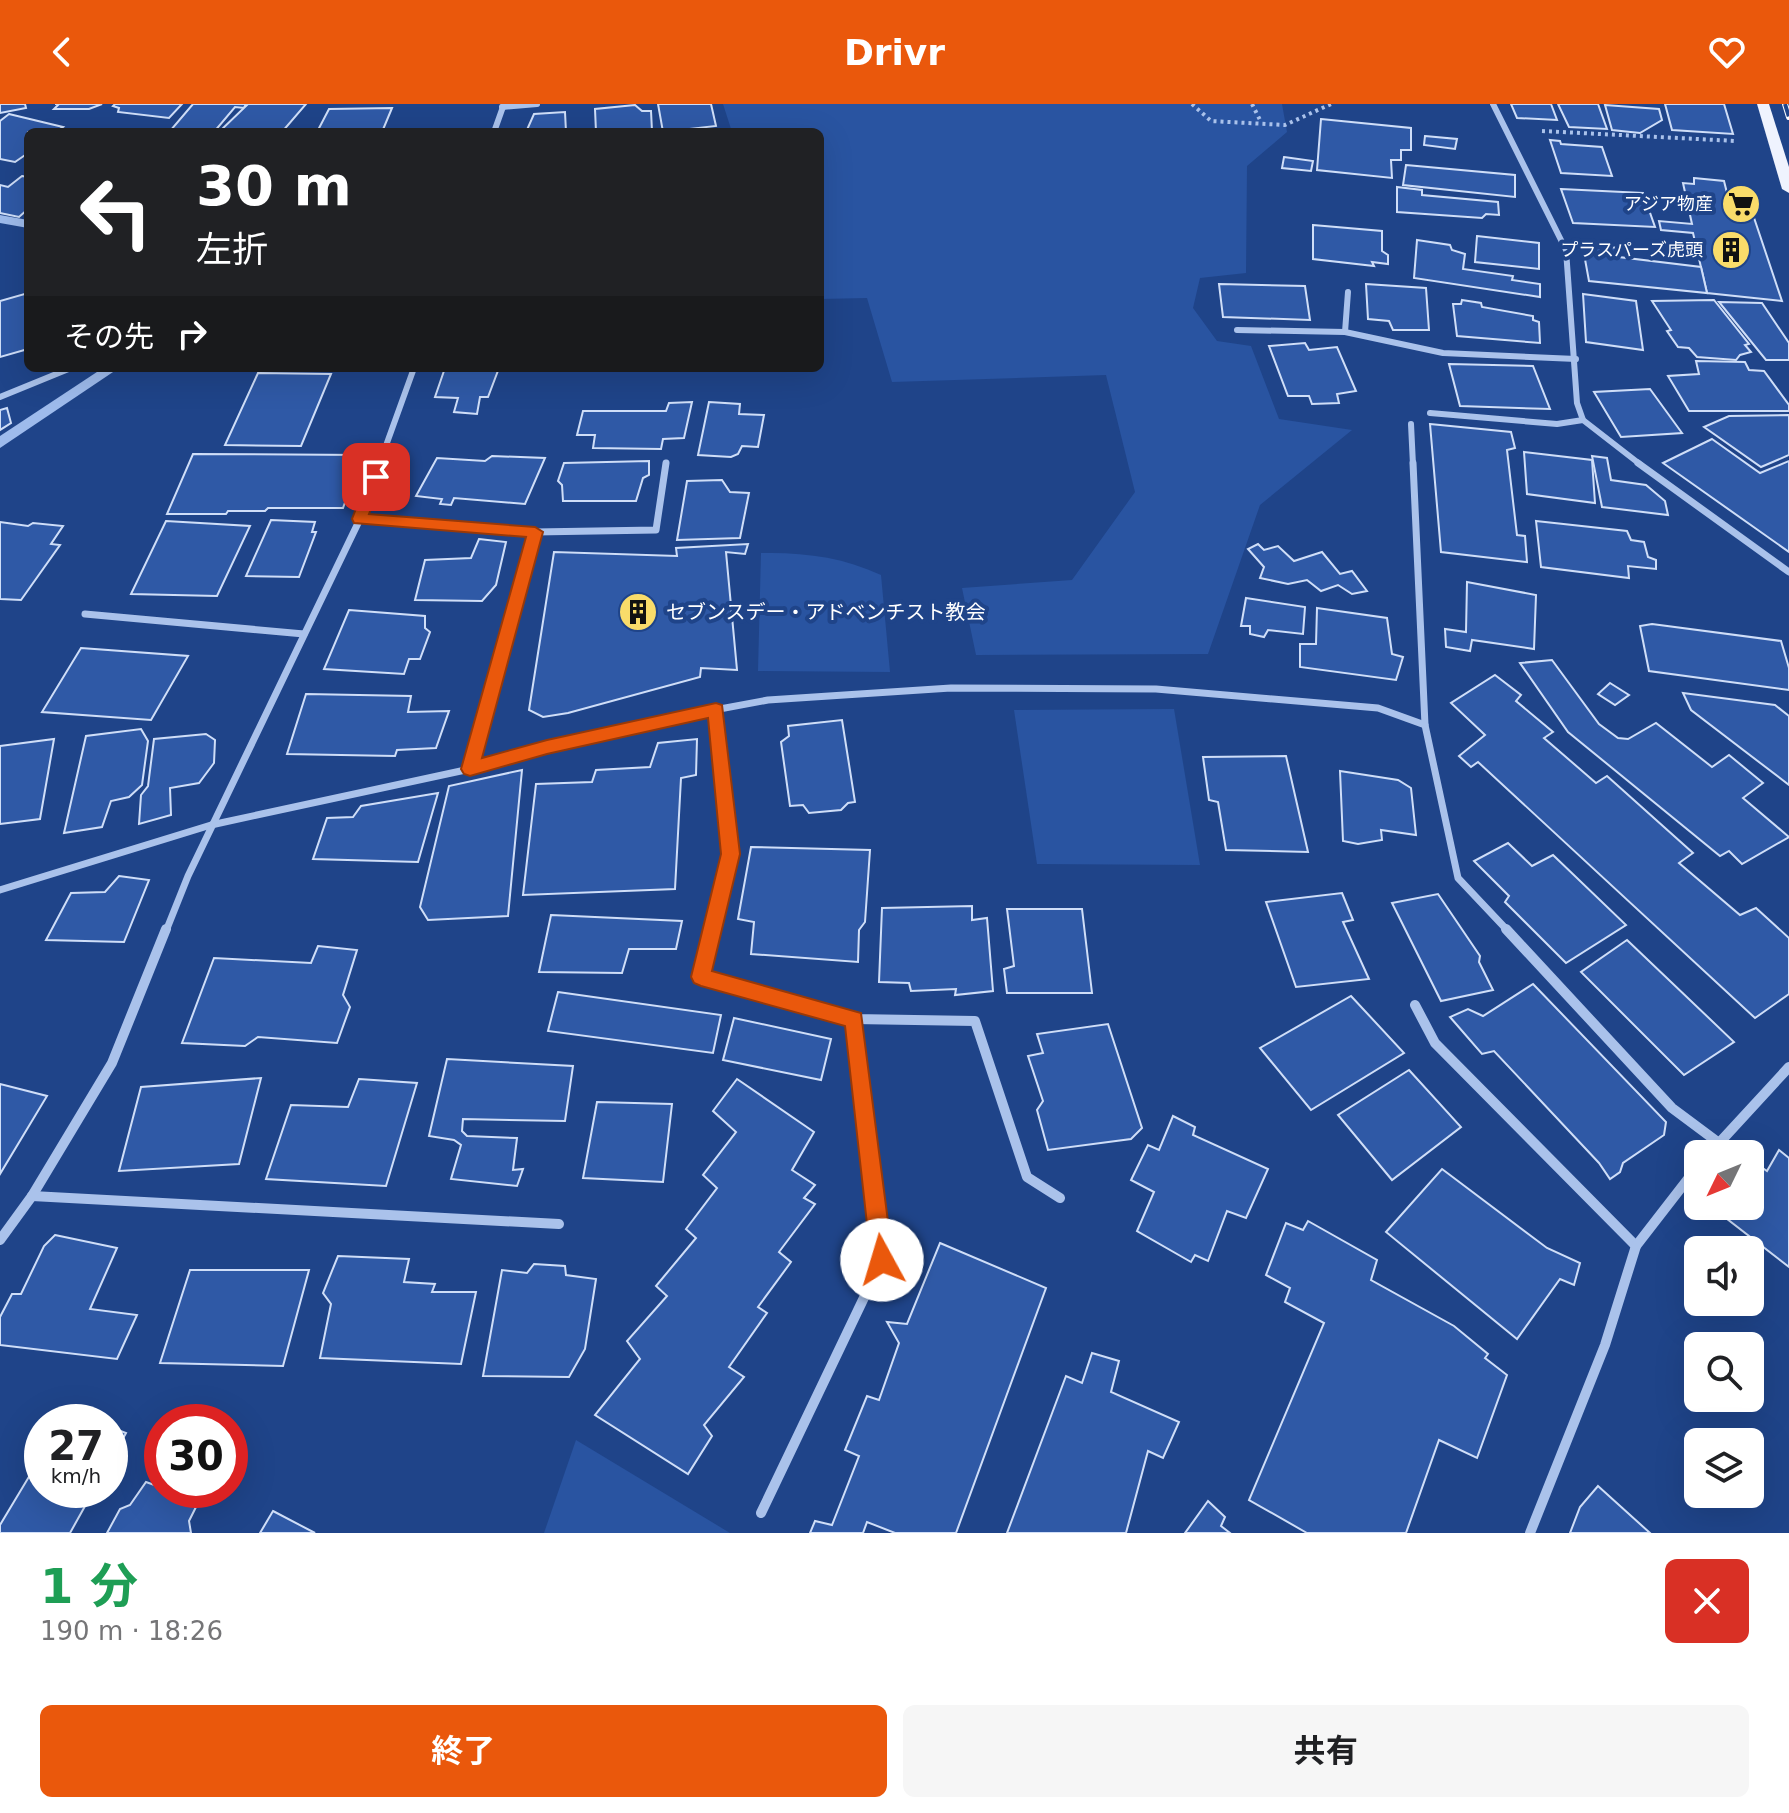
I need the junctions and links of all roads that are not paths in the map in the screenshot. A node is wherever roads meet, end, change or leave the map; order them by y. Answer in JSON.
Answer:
{"nodes":[{"id":1,"x":537,"y":104,"type":"edge"},
{"id":2,"x":1493,"y":104,"type":"edge"},
{"id":3,"x":1763,"y":104,"type":"edge"},
{"id":4,"x":503,"y":106,"type":"edge"},
{"id":5,"x":495,"y":128,"type":"edge"},
{"id":6,"x":1789,"y":189,"type":"edge"},
{"id":7,"x":1348,"y":292,"type":"dead end"},
{"id":8,"x":1237,"y":330,"type":"dead end"},
{"id":9,"x":1345,"y":332,"type":"junction"},
{"id":10,"x":1576,"y":359,"type":"junction"},
{"id":11,"x":61,"y":372,"type":"edge"},
{"id":12,"x":413,"y":372,"type":"edge"},
{"id":13,"x":0,"y":397,"type":"edge"},
{"id":14,"x":1430,"y":413,"type":"dead end"},
{"id":15,"x":1583,"y":420,"type":"junction"},
{"id":16,"x":1411,"y":424,"type":"dead end"},
{"id":17,"x":666,"y":463,"type":"dead end"},
{"id":18,"x":360,"y":519,"type":"junction"},
{"id":19,"x":535,"y":532,"type":"junction"},
{"id":20,"x":1789,"y":572,"type":"edge"},
{"id":21,"x":85,"y":614,"type":"dead end"},
{"id":22,"x":304,"y":634,"type":"junction"},
{"id":23,"x":716,"y":710,"type":"junction"},
{"id":24,"x":1425,"y":725,"type":"junction"},
{"id":25,"x":470,"y":769,"type":"junction"},
{"id":26,"x":211,"y":825,"type":"junction"},
{"id":27,"x":0,"y":890,"type":"edge"},
{"id":28,"x":1415,"y":1005,"type":"dead end"},
{"id":29,"x":854,"y":1019,"type":"junction"},
{"id":30,"x":1789,"y":1067,"type":"edge"},
{"id":31,"x":1715,"y":1140,"type":"edge"},
{"id":32,"x":1722,"y":1140,"type":"edge"},
{"id":33,"x":1684,"y":1184,"type":"edge"},
{"id":34,"x":32,"y":1196,"type":"junction"},
{"id":35,"x":1060,"y":1198,"type":"dead end"},
{"id":36,"x":559,"y":1224,"type":"dead end"},
{"id":37,"x":0,"y":1240,"type":"edge"},
{"id":38,"x":1636,"y":1246,"type":"junction"},
{"id":39,"x":761,"y":1513,"type":"dead end"},
{"id":40,"x":1530,"y":1533,"type":"edge"}],
"edges":[{"from":1,"to":4,"type":"street"},
{"from":2,"to":10,"type":"street"},
{"from":3,"to":6,"type":"main road"},
{"from":4,"to":5,"type":"street"},
{"from":7,"to":9,"type":"street"},
{"from":8,"to":9,"type":"street"},
{"from":9,"to":10,"type":"street"},
{"from":10,"to":15,"type":"street"},
{"from":11,"to":13,"type":"street"},
{"from":12,"to":18,"type":"street"},
{"from":14,"to":15,"type":"street"},
{"from":15,"to":20,"type":"street"},
{"from":16,"to":24,"type":"street"},
{"from":17,"to":19,"type":"street"},
{"from":18,"to":19,"type":"street"},
{"from":18,"to":22,"type":"street"},
{"from":19,"to":25,"type":"street"},
{"from":21,"to":22,"type":"street"},
{"from":22,"to":26,"type":"street"},
{"from":23,"to":24,"type":"street"},
{"from":23,"to":25,"type":"street"},
{"from":23,"to":29,"type":"street"},
{"from":24,"to":31,"type":"street"},
{"from":25,"to":26,"type":"street"},
{"from":26,"to":27,"type":"street"},
{"from":26,"to":34,"type":"street"},
{"from":28,"to":38,"type":"street"},
{"from":29,"to":35,"type":"street"},
{"from":29,"to":39,"type":"street"},
{"from":30,"to":32,"type":"street"},
{"from":33,"to":38,"type":"street"},
{"from":34,"to":36,"type":"street"},
{"from":34,"to":37,"type":"street"},
{"from":38,"to":40,"type":"street"}]}
